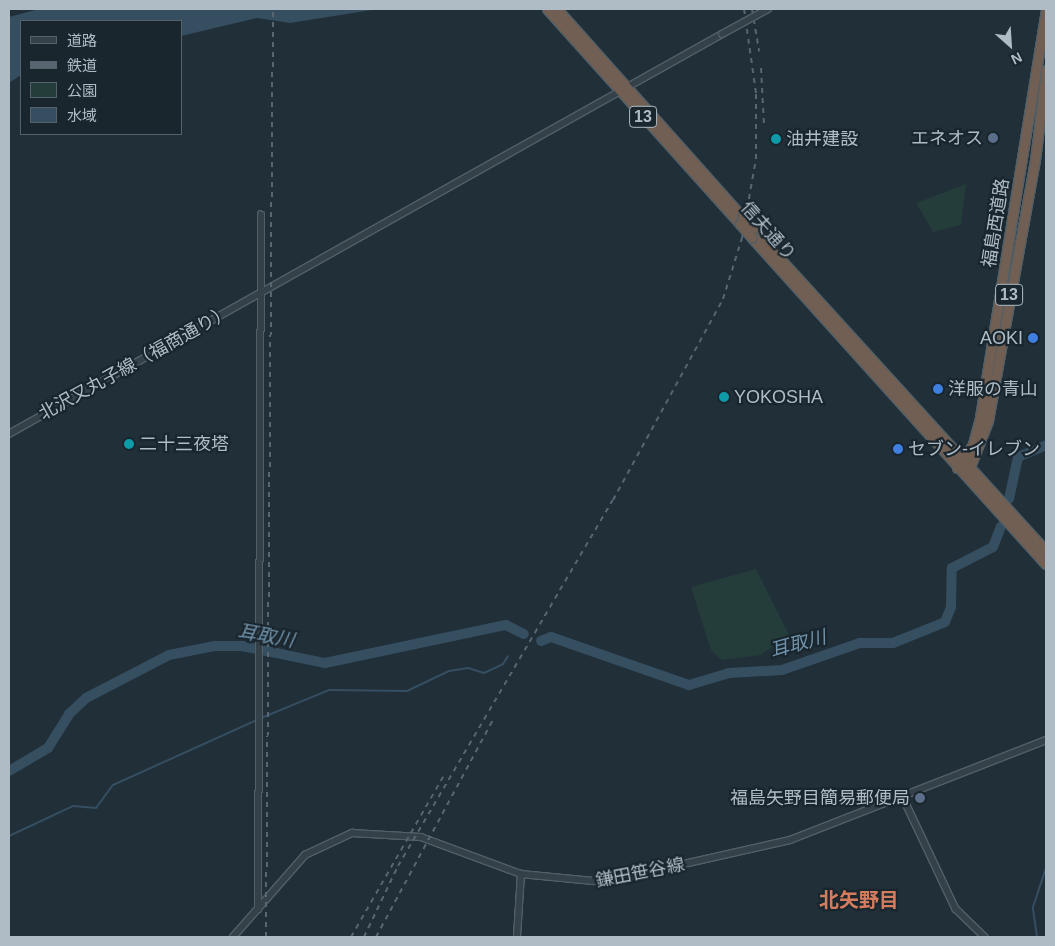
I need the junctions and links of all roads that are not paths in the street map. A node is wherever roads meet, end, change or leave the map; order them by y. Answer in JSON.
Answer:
{"nodes":[{"id":1,"x":547,"y":9,"type":"edge"},
{"id":2,"x":557,"y":9,"type":"edge"},
{"id":3,"x":768,"y":9,"type":"edge"},
{"id":4,"x":1046,"y":9,"type":"edge"},
{"id":5,"x":1046,"y":70,"type":"edge"},
{"id":6,"x":625,"y":91,"type":"junction"},
{"id":7,"x":1044,"y":110,"type":"edge"},
{"id":8,"x":261,"y":215,"type":"dead end"},
{"id":9,"x":752,"y":234,"type":"junction"},
{"id":10,"x":261,"y":293,"type":"junction"},
{"id":11,"x":9,"y":434,"type":"edge"},
{"id":12,"x":964,"y":459,"type":"junction"},
{"id":13,"x":957,"y":468,"type":"junction"},
{"id":14,"x":972,"y":468,"type":"junction"},
{"id":15,"x":965,"y":476,"type":"junction"},
{"id":16,"x":1046,"y":551,"type":"edge"},
{"id":17,"x":1046,"y":564,"type":"edge"},
{"id":18,"x":1046,"y":740,"type":"edge"},
{"id":19,"x":903,"y":798,"type":"junction"},
{"id":20,"x":521,"y":874,"type":"junction"},
{"id":21,"x":258,"y":910,"type":"junction"},
{"id":22,"x":233,"y":937,"type":"edge"},
{"id":23,"x":518,"y":937,"type":"edge"},
{"id":24,"x":985,"y":937,"type":"edge"}],
"edges":[{"from":1,"to":6,"type":"highway","name":"信夫通り","number":"13"},
{"from":2,"to":6,"type":"highway","name":"信夫通り","number":"13"},
{"from":3,"to":6,"type":"street","name":"北沢又丸子線（福商通り）","bridge":true},
{"from":4,"to":12,"type":"highway","name":"福島西道路","number":"13"},
{"from":5,"to":7,"type":"highway","name":"福島西道路","number":"13"},
{"from":6,"to":9,"type":"highway","name":"信夫通り","number":"13","bridge":true},
{"from":6,"to":10,"type":"street","name":"北沢又丸子線（福商通り）"},
{"from":7,"to":14,"type":"highway","name":"福島西道路","number":"13"},
{"from":8,"to":10,"type":"street"},
{"from":9,"to":12,"type":"highway","name":"信夫通り","number":"13"},
{"from":9,"to":13,"type":"highway","name":"信夫通り","number":"13"},
{"from":10,"to":11,"type":"street","name":"北沢又丸子線（福商通り）"},
{"from":10,"to":21,"type":"street"},
{"from":12,"to":13,"type":"highway","name":"福島西道路","number":"13"},
{"from":12,"to":14,"type":"highway","name":"信夫通り","number":"13"},
{"from":13,"to":15,"type":"highway","name":"信夫通り","number":"13"},
{"from":14,"to":15,"type":"highway","name":"福島西道路","number":"13"},
{"from":14,"to":16,"type":"highway","number":"13"},
{"from":15,"to":17,"type":"highway","number":"13"},
{"from":18,"to":19,"type":"street","name":"鎌田笹谷線"},
{"from":19,"to":20,"type":"street","name":"鎌田笹谷線"},
{"from":19,"to":24,"type":"street"},
{"from":20,"to":21,"type":"street","name":"鎌田笹谷線"},
{"from":20,"to":23,"type":"street"},
{"from":21,"to":22,"type":"street","name":"鎌田笹谷線"}]}
